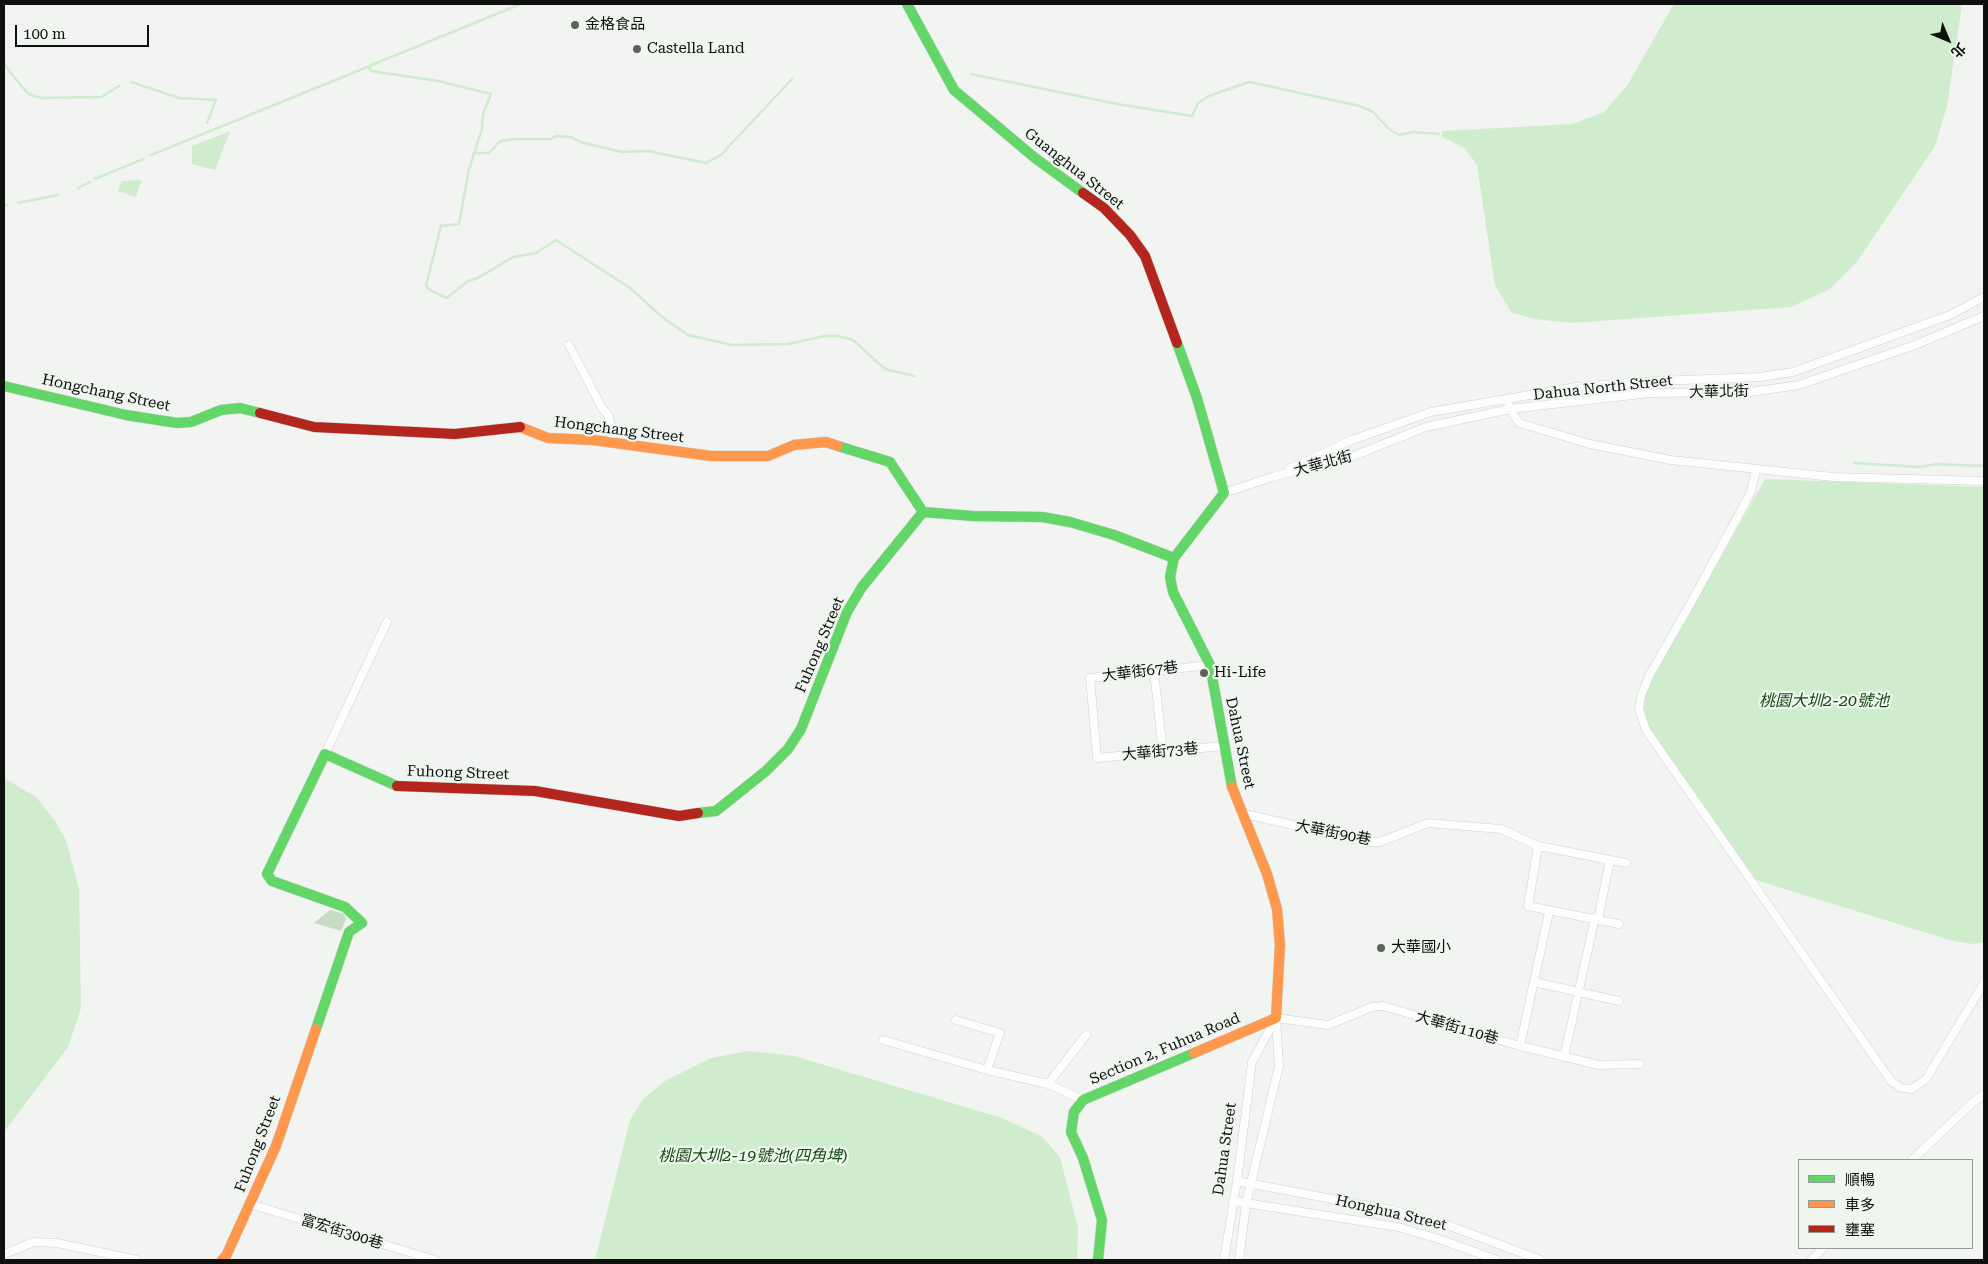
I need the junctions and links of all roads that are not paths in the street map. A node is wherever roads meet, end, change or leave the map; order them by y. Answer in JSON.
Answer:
{"nodes":[{"id":1,"x":907,"y":4,"type":"edge"},
{"id":2,"x":1984,"y":297,"type":"edge"},
{"id":3,"x":1984,"y":316,"type":"edge"},
{"id":4,"x":569,"y":345,"type":"dead end"},
{"id":5,"x":4,"y":386,"type":"edge"},
{"id":6,"x":1507,"y":399,"type":"junction"},
{"id":7,"x":1510,"y":409,"type":"junction"},
{"id":8,"x":613,"y":442,"type":"junction"},
{"id":9,"x":1756,"y":469,"type":"junction"},
{"id":10,"x":1272,"y":477,"type":"junction"},
{"id":11,"x":1984,"y":481,"type":"edge"},
{"id":12,"x":1224,"y":493,"type":"junction"},
{"id":13,"x":923,"y":512,"type":"junction"},
{"id":14,"x":1174,"y":558,"type":"junction"},
{"id":15,"x":387,"y":622,"type":"dead end"},
{"id":16,"x":1210,"y":665,"type":"junction"},
{"id":17,"x":1154,"y":670,"type":"junction"},
{"id":18,"x":1223,"y":746,"type":"junction"},
{"id":19,"x":1163,"y":752,"type":"junction"},
{"id":20,"x":325,"y":754,"type":"junction"},
{"id":21,"x":1097,"y":758,"type":"joint"},
{"id":22,"x":1241,"y":813,"type":"junction"},
{"id":23,"x":1538,"y":846,"type":"junction"},
{"id":24,"x":1610,"y":860,"type":"junction"},
{"id":25,"x":1626,"y":863,"type":"dead end"},
{"id":26,"x":1549,"y":912,"type":"junction"},
{"id":27,"x":1596,"y":918,"type":"junction"},
{"id":28,"x":1620,"y":924,"type":"dead end"},
{"id":29,"x":1534,"y":982,"type":"junction"},
{"id":30,"x":1984,"y":983,"type":"edge"},
{"id":31,"x":1576,"y":992,"type":"junction"},
{"id":32,"x":1619,"y":1001,"type":"dead end"},
{"id":33,"x":1276,"y":1018,"type":"junction"},
{"id":34,"x":956,"y":1020,"type":"dead end"},
{"id":35,"x":1086,"y":1035,"type":"dead end"},
{"id":36,"x":883,"y":1040,"type":"dead end"},
{"id":37,"x":1520,"y":1046,"type":"junction"},
{"id":38,"x":1564,"y":1057,"type":"junction"},
{"id":39,"x":1640,"y":1064,"type":"dead end"},
{"id":40,"x":987,"y":1070,"type":"junction"},
{"id":41,"x":1048,"y":1084,"type":"junction"},
{"id":42,"x":1984,"y":1094,"type":"edge"},
{"id":43,"x":1083,"y":1100,"type":"junction"},
{"id":44,"x":1913,"y":1159,"type":"edge"},
{"id":45,"x":1237,"y":1181,"type":"junction"},
{"id":46,"x":1252,"y":1183,"type":"junction"},
{"id":47,"x":1233,"y":1201,"type":"junction"},
{"id":48,"x":250,"y":1204,"type":"junction"},
{"id":49,"x":1246,"y":1204,"type":"junction"},
{"id":50,"x":1442,"y":1223,"type":"junction"},
{"id":51,"x":1436,"y":1238,"type":"junction"},
{"id":52,"x":1822,"y":1249,"type":"edge"},
{"id":53,"x":4,"y":1254,"type":"edge"},
{"id":54,"x":137,"y":1260,"type":"edge"},
{"id":55,"x":222,"y":1260,"type":"edge"},
{"id":56,"x":435,"y":1260,"type":"edge"},
{"id":57,"x":1098,"y":1260,"type":"edge"},
{"id":58,"x":1224,"y":1260,"type":"edge"},
{"id":59,"x":1239,"y":1260,"type":"edge"},
{"id":60,"x":1497,"y":1260,"type":"edge"},
{"id":61,"x":1541,"y":1260,"type":"edge"},
{"id":62,"x":1811,"y":1260,"type":"edge"}],
"edges":[{"from":1,"to":12,"type":"street","name":"Guanghua Street"},
{"from":2,"to":6,"type":"street","name":"Dahua North Street"},
{"from":3,"to":7,"type":"street","name":"大華北街"},
{"from":4,"to":8,"type":"street"},
{"from":5,"to":8,"type":"street","name":"Hongchang Street"},
{"from":6,"to":7,"type":"street"},
{"from":6,"to":10,"type":"street","name":"Dahua North Street"},
{"from":7,"to":9,"type":"street"},
{"from":7,"to":10,"type":"street","name":"大華北街"},
{"from":8,"to":13,"type":"street","name":"Hongchang Street"},
{"from":9,"to":11,"type":"street"},
{"from":9,"to":30,"type":"street"},
{"from":10,"to":12,"type":"street","name":"Dahua North Street"},
{"from":12,"to":14,"type":"street"},
{"from":13,"to":14,"type":"street"},
{"from":13,"to":20,"type":"street","name":"Fuhong Street"},
{"from":14,"to":16,"type":"street","name":"Dahua Street"},
{"from":15,"to":20,"type":"street"},
{"from":16,"to":17,"type":"street","name":"大華街67巷"},
{"from":16,"to":18,"type":"street","name":"Dahua Street"},
{"from":17,"to":19,"type":"street"},
{"from":17,"to":21,"type":"street","name":"大華街67巷"},
{"from":18,"to":19,"type":"street","name":"大華街73巷"},
{"from":18,"to":22,"type":"street","name":"Dahua Street"},
{"from":19,"to":21,"type":"street","name":"大華街73巷"},
{"from":20,"to":48,"type":"street","name":"Fuhong Street"},
{"from":22,"to":23,"type":"street","name":"大華街90巷"},
{"from":22,"to":33,"type":"street","name":"Dahua Street"},
{"from":23,"to":24,"type":"street","name":"大華街90巷"},
{"from":23,"to":26,"type":"street"},
{"from":24,"to":25,"type":"street","name":"大華街90巷"},
{"from":24,"to":27,"type":"street"},
{"from":26,"to":27,"type":"street"},
{"from":26,"to":29,"type":"street"},
{"from":27,"to":28,"type":"street"},
{"from":27,"to":31,"type":"street"},
{"from":29,"to":31,"type":"street"},
{"from":29,"to":37,"type":"street"},
{"from":31,"to":32,"type":"street"},
{"from":31,"to":38,"type":"street"},
{"from":33,"to":37,"type":"street","name":"大華街110巷"},
{"from":33,"to":43,"type":"street","name":"Section 2, Fuhua Road"},
{"from":33,"to":45,"type":"street","name":"Dahua Street"},
{"from":33,"to":46,"type":"street","name":"Dahua Street"},
{"from":34,"to":40,"type":"street"},
{"from":35,"to":41,"type":"street"},
{"from":36,"to":40,"type":"street"},
{"from":37,"to":38,"type":"street","name":"大華街110巷"},
{"from":38,"to":39,"type":"street","name":"大華街110巷"},
{"from":40,"to":41,"type":"street"},
{"from":41,"to":43,"type":"street"},
{"from":42,"to":44,"type":"street"},
{"from":43,"to":57,"type":"street","name":"Section 2, Fuhua Road"},
{"from":45,"to":46,"type":"street","name":"Honghua Street"},
{"from":45,"to":47,"type":"street","name":"Dahua Street"},
{"from":46,"to":49,"type":"street","name":"Dahua Street"},
{"from":46,"to":50,"type":"street","name":"Honghua Street"},
{"from":47,"to":49,"type":"street","name":"Honghua Street"},
{"from":47,"to":58,"type":"street","name":"Dahua Street"},
{"from":48,"to":55,"type":"street","name":"Fuhong Street"},
{"from":48,"to":56,"type":"street","name":"富宏街300巷"},
{"from":49,"to":51,"type":"street","name":"Honghua Street"},
{"from":49,"to":59,"type":"street","name":"Dahua Street"},
{"from":50,"to":51,"type":"street"},
{"from":50,"to":61,"type":"street","name":"Honghua Street"},
{"from":51,"to":60,"type":"street","name":"Honghua Street"},
{"from":52,"to":62,"type":"street"},
{"from":53,"to":54,"type":"street"}]}
